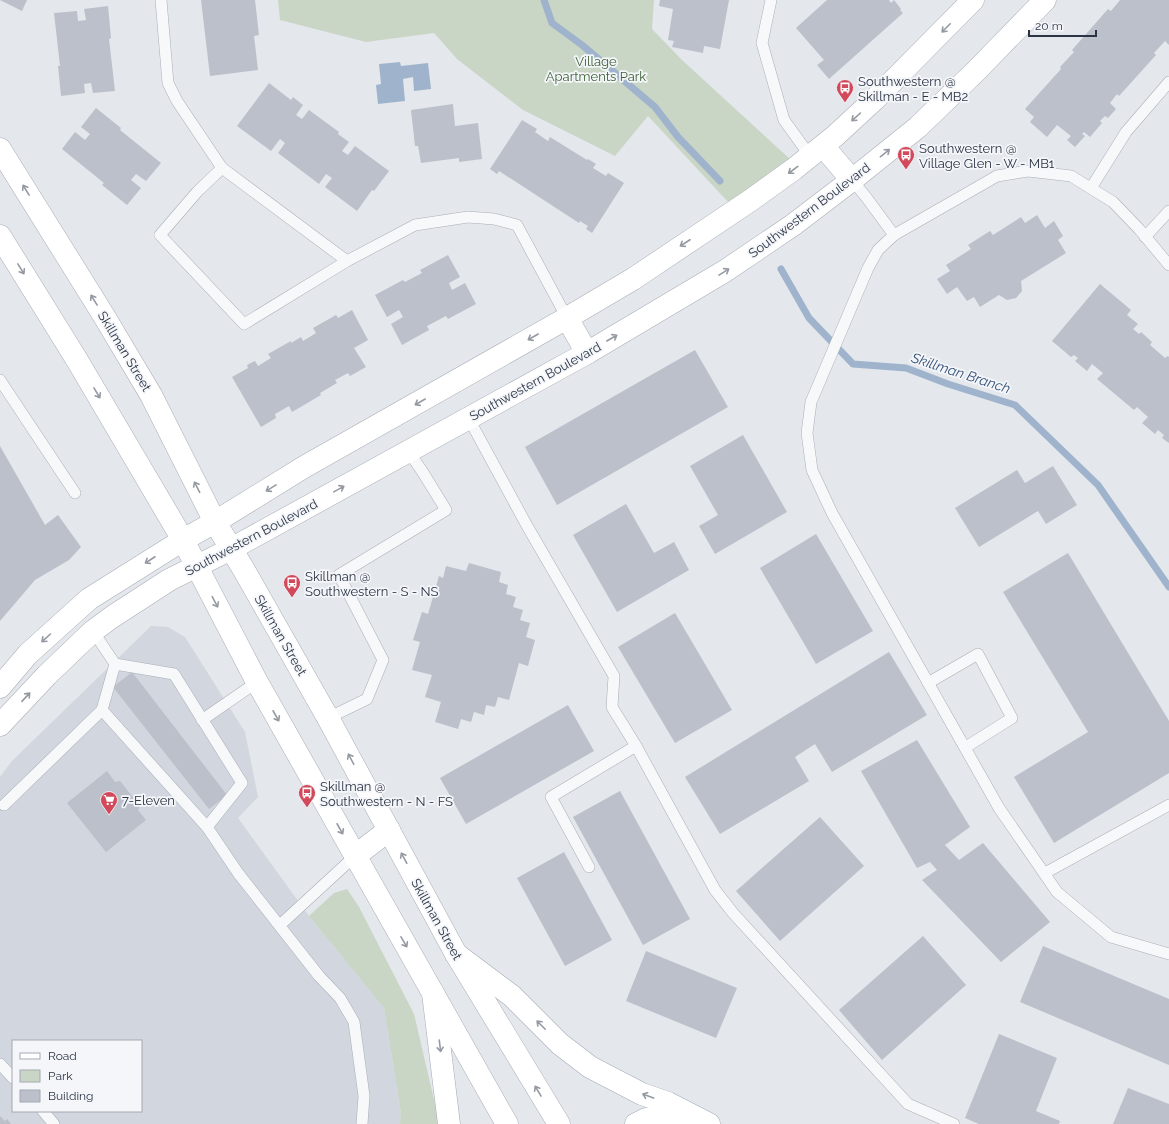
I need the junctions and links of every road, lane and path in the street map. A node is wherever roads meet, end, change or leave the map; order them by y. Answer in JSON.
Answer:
{"nodes":[{"id":1,"x":161,"y":0,"type":"edge"},
{"id":2,"x":771,"y":0,"type":"edge"},
{"id":3,"x":973,"y":0,"type":"edge"},
{"id":4,"x":1045,"y":0,"type":"edge"},
{"id":5,"x":1169,"y":82,"type":"edge"},
{"id":6,"x":0,"y":149,"type":"edge"},
{"id":7,"x":817,"y":151,"type":"junction"},
{"id":8,"x":222,"y":168,"type":"junction"},
{"id":9,"x":852,"y":180,"type":"junction"},
{"id":10,"x":1091,"y":188,"type":"junction"},
{"id":11,"x":1169,"y":211,"type":"edge"},
{"id":12,"x":894,"y":235,"type":"junction"},
{"id":13,"x":0,"y":236,"type":"edge"},
{"id":14,"x":1145,"y":237,"type":"junction"},
{"id":15,"x":347,"y":261,"type":"junction"},
{"id":16,"x":1169,"y":265,"type":"edge"},
{"id":17,"x":567,"y":318,"type":"junction"},
{"id":18,"x":587,"y":353,"type":"junction"},
{"id":19,"x":0,"y":380,"type":"edge"},
{"id":20,"x":469,"y":419,"type":"junction"},
{"id":21,"x":408,"y":451,"type":"junction"},
{"id":22,"x":75,"y":493,"type":"dead end"},
{"id":23,"x":215,"y":522,"type":"junction"},
{"id":24,"x":183,"y":540,"type":"junction"},
{"id":25,"x":231,"y":549,"type":"junction"},
{"id":26,"x":197,"y":567,"type":"junction"},
{"id":27,"x":93,"y":631,"type":"junction"},
{"id":28,"x":115,"y":664,"type":"junction"},
{"id":29,"x":258,"y":682,"type":"junction"},
{"id":30,"x":928,"y":683,"type":"junction"},
{"id":31,"x":0,"y":687,"type":"edge"},
{"id":32,"x":102,"y":710,"type":"junction"},
{"id":33,"x":328,"y":718,"type":"junction"},
{"id":34,"x":202,"y":720,"type":"junction"},
{"id":35,"x":0,"y":725,"type":"edge"},
{"id":36,"x":636,"y":746,"type":"junction"},
{"id":37,"x":966,"y":747,"type":"junction"},
{"id":38,"x":4,"y":805,"type":"dead end"},
{"id":39,"x":1169,"y":805,"type":"edge"},
{"id":40,"x":207,"y":827,"type":"junction"},
{"id":41,"x":389,"y":830,"type":"junction"},
{"id":42,"x":355,"y":856,"type":"junction"},
{"id":43,"x":589,"y":867,"type":"dead end"},
{"id":44,"x":1045,"y":873,"type":"junction"},
{"id":45,"x":280,"y":925,"type":"junction"},
{"id":46,"x":456,"y":954,"type":"junction"},
{"id":47,"x":1169,"y":954,"type":"edge"},
{"id":48,"x":433,"y":993,"type":"junction"},
{"id":49,"x":0,"y":1064,"type":"edge"},
{"id":50,"x":12,"y":1077,"type":"edge"},
{"id":51,"x":44,"y":1112,"type":"edge"},
{"id":52,"x":54,"y":1124,"type":"edge"},
{"id":53,"x":362,"y":1124,"type":"edge"},
{"id":54,"x":449,"y":1124,"type":"edge"},
{"id":55,"x":508,"y":1124,"type":"edge"},
{"id":56,"x":558,"y":1124,"type":"edge"},
{"id":57,"x":636,"y":1124,"type":"edge"},
{"id":58,"x":700,"y":1124,"type":"edge"},
{"id":59,"x":709,"y":1124,"type":"edge"},
{"id":60,"x":954,"y":1124,"type":"edge"}],
"edges":[{"from":1,"to":8,"type":"lane"},
{"from":2,"to":7,"type":"lane"},
{"from":3,"to":7,"type":"main road","one_way":true},
{"from":9,"to":4,"type":"main road","name":"Southwestern Boulevard","one_way":true},
{"from":5,"to":10,"type":"lane"},
{"from":23,"to":6,"type":"main road","name":"Skillman Street","one_way":true},
{"from":7,"to":9,"type":"main road"},
{"from":7,"to":17,"type":"main road","one_way":true},
{"from":8,"to":15,"type":"lane"},
{"from":8,"to":15,"type":"lane"},
{"from":9,"to":12,"type":"lane"},
{"from":18,"to":9,"type":"main road","name":"Southwestern Boulevard","one_way":true},
{"from":10,"to":12,"type":"lane"},
{"from":10,"to":14,"type":"lane"},
{"from":11,"to":14,"type":"lane"},
{"from":12,"to":30,"type":"lane"},
{"from":13,"to":24,"type":"main road","one_way":true},
{"from":14,"to":16,"type":"lane"},
{"from":15,"to":17,"type":"lane"},
{"from":17,"to":18,"type":"main road"},
{"from":17,"to":23,"type":"main road","one_way":true},
{"from":18,"to":20,"type":"main road","name":"Southwestern Boulevard"},
{"from":19,"to":22,"type":"lane"},
{"from":20,"to":21,"type":"main road","name":"Southwestern Boulevard"},
{"from":20,"to":36,"type":"lane"},
{"from":25,"to":21,"type":"main road","name":"Southwestern Boulevard","one_way":true},
{"from":21,"to":33,"type":"lane"},
{"from":23,"to":24,"type":"main road"},
{"from":23,"to":25,"type":"main road","name":"Skillman Street"},
{"from":24,"to":26,"type":"main road"},
{"from":24,"to":31,"type":"main road","one_way":true},
{"from":25,"to":26,"type":"main road","name":"Southwestern Boulevard"},
{"from":25,"to":33,"type":"main road","name":"Skillman Street"},
{"from":26,"to":27,"type":"main road","name":"Southwestern Boulevard"},
{"from":26,"to":29,"type":"main road","one_way":true},
{"from":27,"to":28,"type":"lane"},
{"from":35,"to":27,"type":"main road","name":"Southwestern Boulevard","one_way":true},
{"from":28,"to":32,"type":"lane"},
{"from":28,"to":34,"type":"lane"},
{"from":29,"to":34,"type":"lane"},
{"from":29,"to":42,"type":"main road","one_way":true},
{"from":30,"to":37,"type":"lane"},
{"from":30,"to":37,"type":"lane"},
{"from":32,"to":38,"type":"lane"},
{"from":32,"to":40,"type":"lane"},
{"from":41,"to":33,"type":"main road","name":"Skillman Street","one_way":true},
{"from":34,"to":40,"type":"lane"},
{"from":36,"to":43,"type":"lane"},
{"from":36,"to":60,"type":"lane"},
{"from":37,"to":44,"type":"lane"},
{"from":39,"to":44,"type":"lane"},
{"from":40,"to":45,"type":"lane"},
{"from":41,"to":42,"type":"main road"},
{"from":46,"to":41,"type":"main road","name":"Skillman Street","one_way":true},
{"from":42,"to":45,"type":"lane"},
{"from":42,"to":48,"type":"main road","one_way":true},
{"from":44,"to":47,"type":"lane"},
{"from":45,"to":53,"type":"lane"},
{"from":56,"to":46,"type":"main road","name":"Skillman Street","one_way":true},
{"from":59,"to":46,"type":"main road","one_way":true},
{"from":48,"to":54,"type":"main road","one_way":true},
{"from":48,"to":55,"type":"main road"},
{"from":49,"to":50,"type":"lane"},
{"from":51,"to":52,"type":"lane"},
{"from":57,"to":58,"type":"main road"}]}
